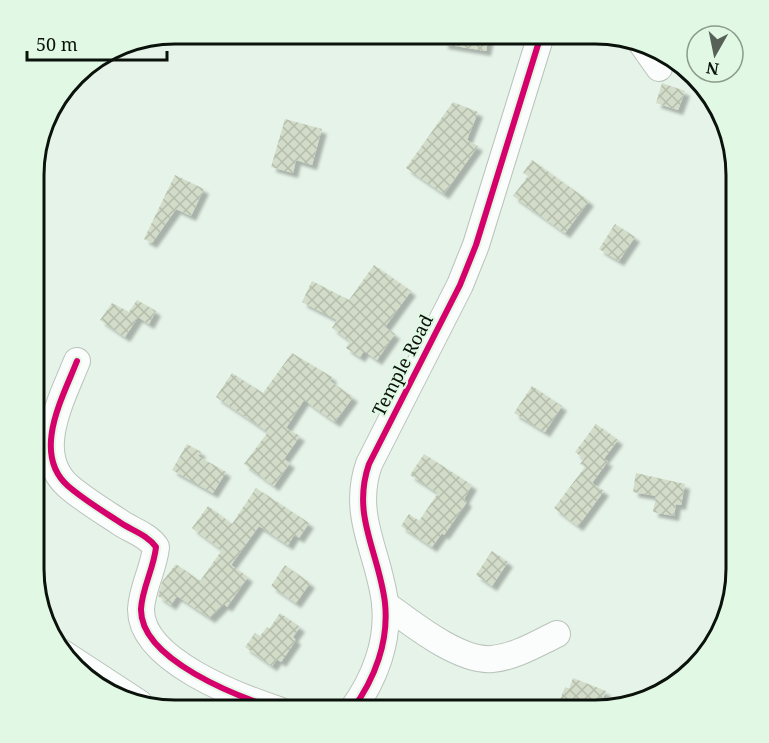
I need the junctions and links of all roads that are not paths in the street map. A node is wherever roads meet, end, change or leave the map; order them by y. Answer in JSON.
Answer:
{"nodes":[{"id":1,"x":538,"y":44,"type":"edge"},
{"id":2,"x":650,"y":56,"type":"edge"},
{"id":3,"x":659,"y":68,"type":"dead end"},
{"id":4,"x":77,"y":361,"type":"dead end"},
{"id":5,"x":385,"y":604,"type":"junction"},
{"id":6,"x":557,"y":634,"type":"dead end"},
{"id":7,"x":251,"y":699,"type":"edge"},
{"id":8,"x":360,"y":699,"type":"edge"}],
"edges":[{"from":1,"to":5,"type":"street","name":"Temple Road"},
{"from":2,"to":3,"type":"street"},
{"from":4,"to":7,"type":"street"},
{"from":5,"to":6,"type":"street"},
{"from":5,"to":8,"type":"street","name":"Temple Road"}]}
